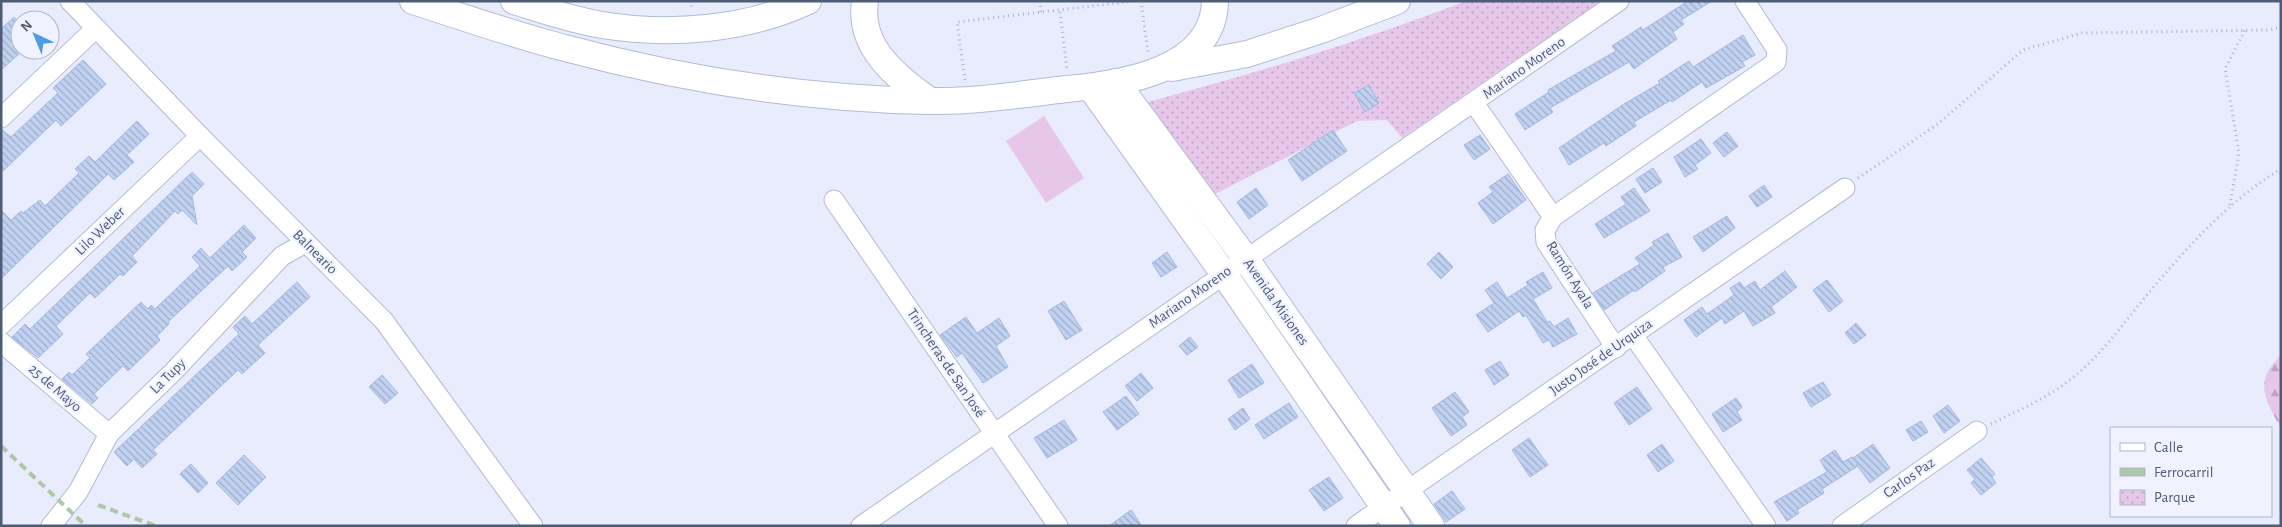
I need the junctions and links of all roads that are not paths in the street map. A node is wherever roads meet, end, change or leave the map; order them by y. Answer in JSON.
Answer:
{"nodes":[{"id":1,"x":70,"y":1,"type":"edge"},
{"id":2,"x":413,"y":1,"type":"edge"},
{"id":3,"x":514,"y":1,"type":"edge"},
{"id":4,"x":808,"y":1,"type":"edge"},
{"id":5,"x":865,"y":1,"type":"edge"},
{"id":6,"x":1215,"y":1,"type":"edge"},
{"id":7,"x":1397,"y":1,"type":"edge"},
{"id":8,"x":1619,"y":1,"type":"edge"},
{"id":9,"x":1745,"y":1,"type":"edge"},
{"id":10,"x":95,"y":29,"type":"junction"},
{"id":11,"x":1157,"y":72,"type":"junction"},
{"id":12,"x":1116,"y":82,"type":"junction"},
{"id":13,"x":1080,"y":89,"type":"junction"},
{"id":14,"x":930,"y":101,"type":"junction"},
{"id":15,"x":1474,"y":103,"type":"junction"},
{"id":16,"x":1,"y":118,"type":"edge"},
{"id":17,"x":200,"y":136,"type":"junction"},
{"id":18,"x":1845,"y":188,"type":"road end"},
{"id":19,"x":834,"y":200,"type":"dead end"},
{"id":20,"x":1553,"y":217,"type":"junction"},
{"id":21,"x":305,"y":243,"type":"junction"},
{"id":22,"x":1246,"y":259,"type":"junction"},
{"id":23,"x":1224,"y":274,"type":"junction"},
{"id":24,"x":1,"y":325,"type":"edge"},
{"id":25,"x":1634,"y":335,"type":"junction"},
{"id":26,"x":1,"y":342,"type":"edge"},
{"id":27,"x":1616,"y":348,"type":"junction"},
{"id":28,"x":1977,"y":431,"type":"road end"},
{"id":29,"x":994,"y":433,"type":"junction"},
{"id":30,"x":109,"y":434,"type":"junction"},
{"id":31,"x":1407,"y":491,"type":"junction"},
{"id":32,"x":1391,"y":516,"type":"edge"},
{"id":33,"x":51,"y":526,"type":"edge"},
{"id":34,"x":533,"y":526,"type":"edge"},
{"id":35,"x":861,"y":526,"type":"edge"},
{"id":36,"x":1058,"y":526,"type":"edge"},
{"id":37,"x":1356,"y":526,"type":"edge"},
{"id":38,"x":1431,"y":526,"type":"edge"},
{"id":39,"x":1766,"y":526,"type":"edge"},
{"id":40,"x":1842,"y":526,"type":"edge"}],
"edges":[{"from":1,"to":10,"type":"street","name":"Balneario"},
{"from":2,"to":14,"type":"main road"},
{"from":3,"to":4,"type":"main road"},
{"from":5,"to":14,"type":"main road"},
{"from":6,"to":11,"type":"main road"},
{"from":7,"to":11,"type":"main road"},
{"from":8,"to":15,"type":"street","name":"Mariano Moreno"},
{"from":9,"to":20,"type":"street"},
{"from":10,"to":16,"type":"street"},
{"from":10,"to":17,"type":"street","name":"Balneario"},
{"from":11,"to":12,"type":"main road"},
{"from":12,"to":13,"type":"main road"},
{"from":12,"to":22,"type":"main road","name":"Avenida Misiones"},
{"from":13,"to":14,"type":"main road"},
{"from":13,"to":23,"type":"main road","name":"Avenida Misiones"},
{"from":15,"to":20,"type":"street","name":"Ramón Ayala"},
{"from":15,"to":22,"type":"street","name":"Mariano Moreno"},
{"from":17,"to":21,"type":"street","name":"Balneario"},
{"from":17,"to":24,"type":"street","name":"Lilo Weber"},
{"from":18,"to":25,"type":"street","name":"Justo José de Urquiza"},
{"from":19,"to":29,"type":"street","name":"Trincheras de San José"},
{"from":20,"to":27,"type":"street","name":"Ramón Ayala"},
{"from":21,"to":30,"type":"street","name":"La Tupy"},
{"from":21,"to":34,"type":"street","name":"Balneario"},
{"from":22,"to":23,"type":"street","name":"Mariano Moreno"},
{"from":22,"to":31,"type":"main road","name":"Avenida Misiones"},
{"from":23,"to":29,"type":"street","name":"Mariano Moreno"},
{"from":23,"to":32,"type":"main road","name":"Avenida Misiones"},
{"from":25,"to":27,"type":"street","name":"Justo José de Urquiza"},
{"from":25,"to":39,"type":"street"},
{"from":26,"to":30,"type":"street","name":"25 de Mayo"},
{"from":27,"to":31,"type":"street","name":"Justo José de Urquiza"},
{"from":28,"to":40,"type":"street","name":"Carlos Paz"},
{"from":29,"to":35,"type":"street","name":"Mariano Moreno"},
{"from":29,"to":36,"type":"street","name":"Trincheras de San José"},
{"from":30,"to":33,"type":"street","name":"La Tupy"},
{"from":31,"to":32,"type":"street","name":"Justo José de Urquiza"},
{"from":31,"to":38,"type":"main road","name":"Avenida Misiones"},
{"from":32,"to":37,"type":"street","name":"Justo José de Urquiza"}]}
